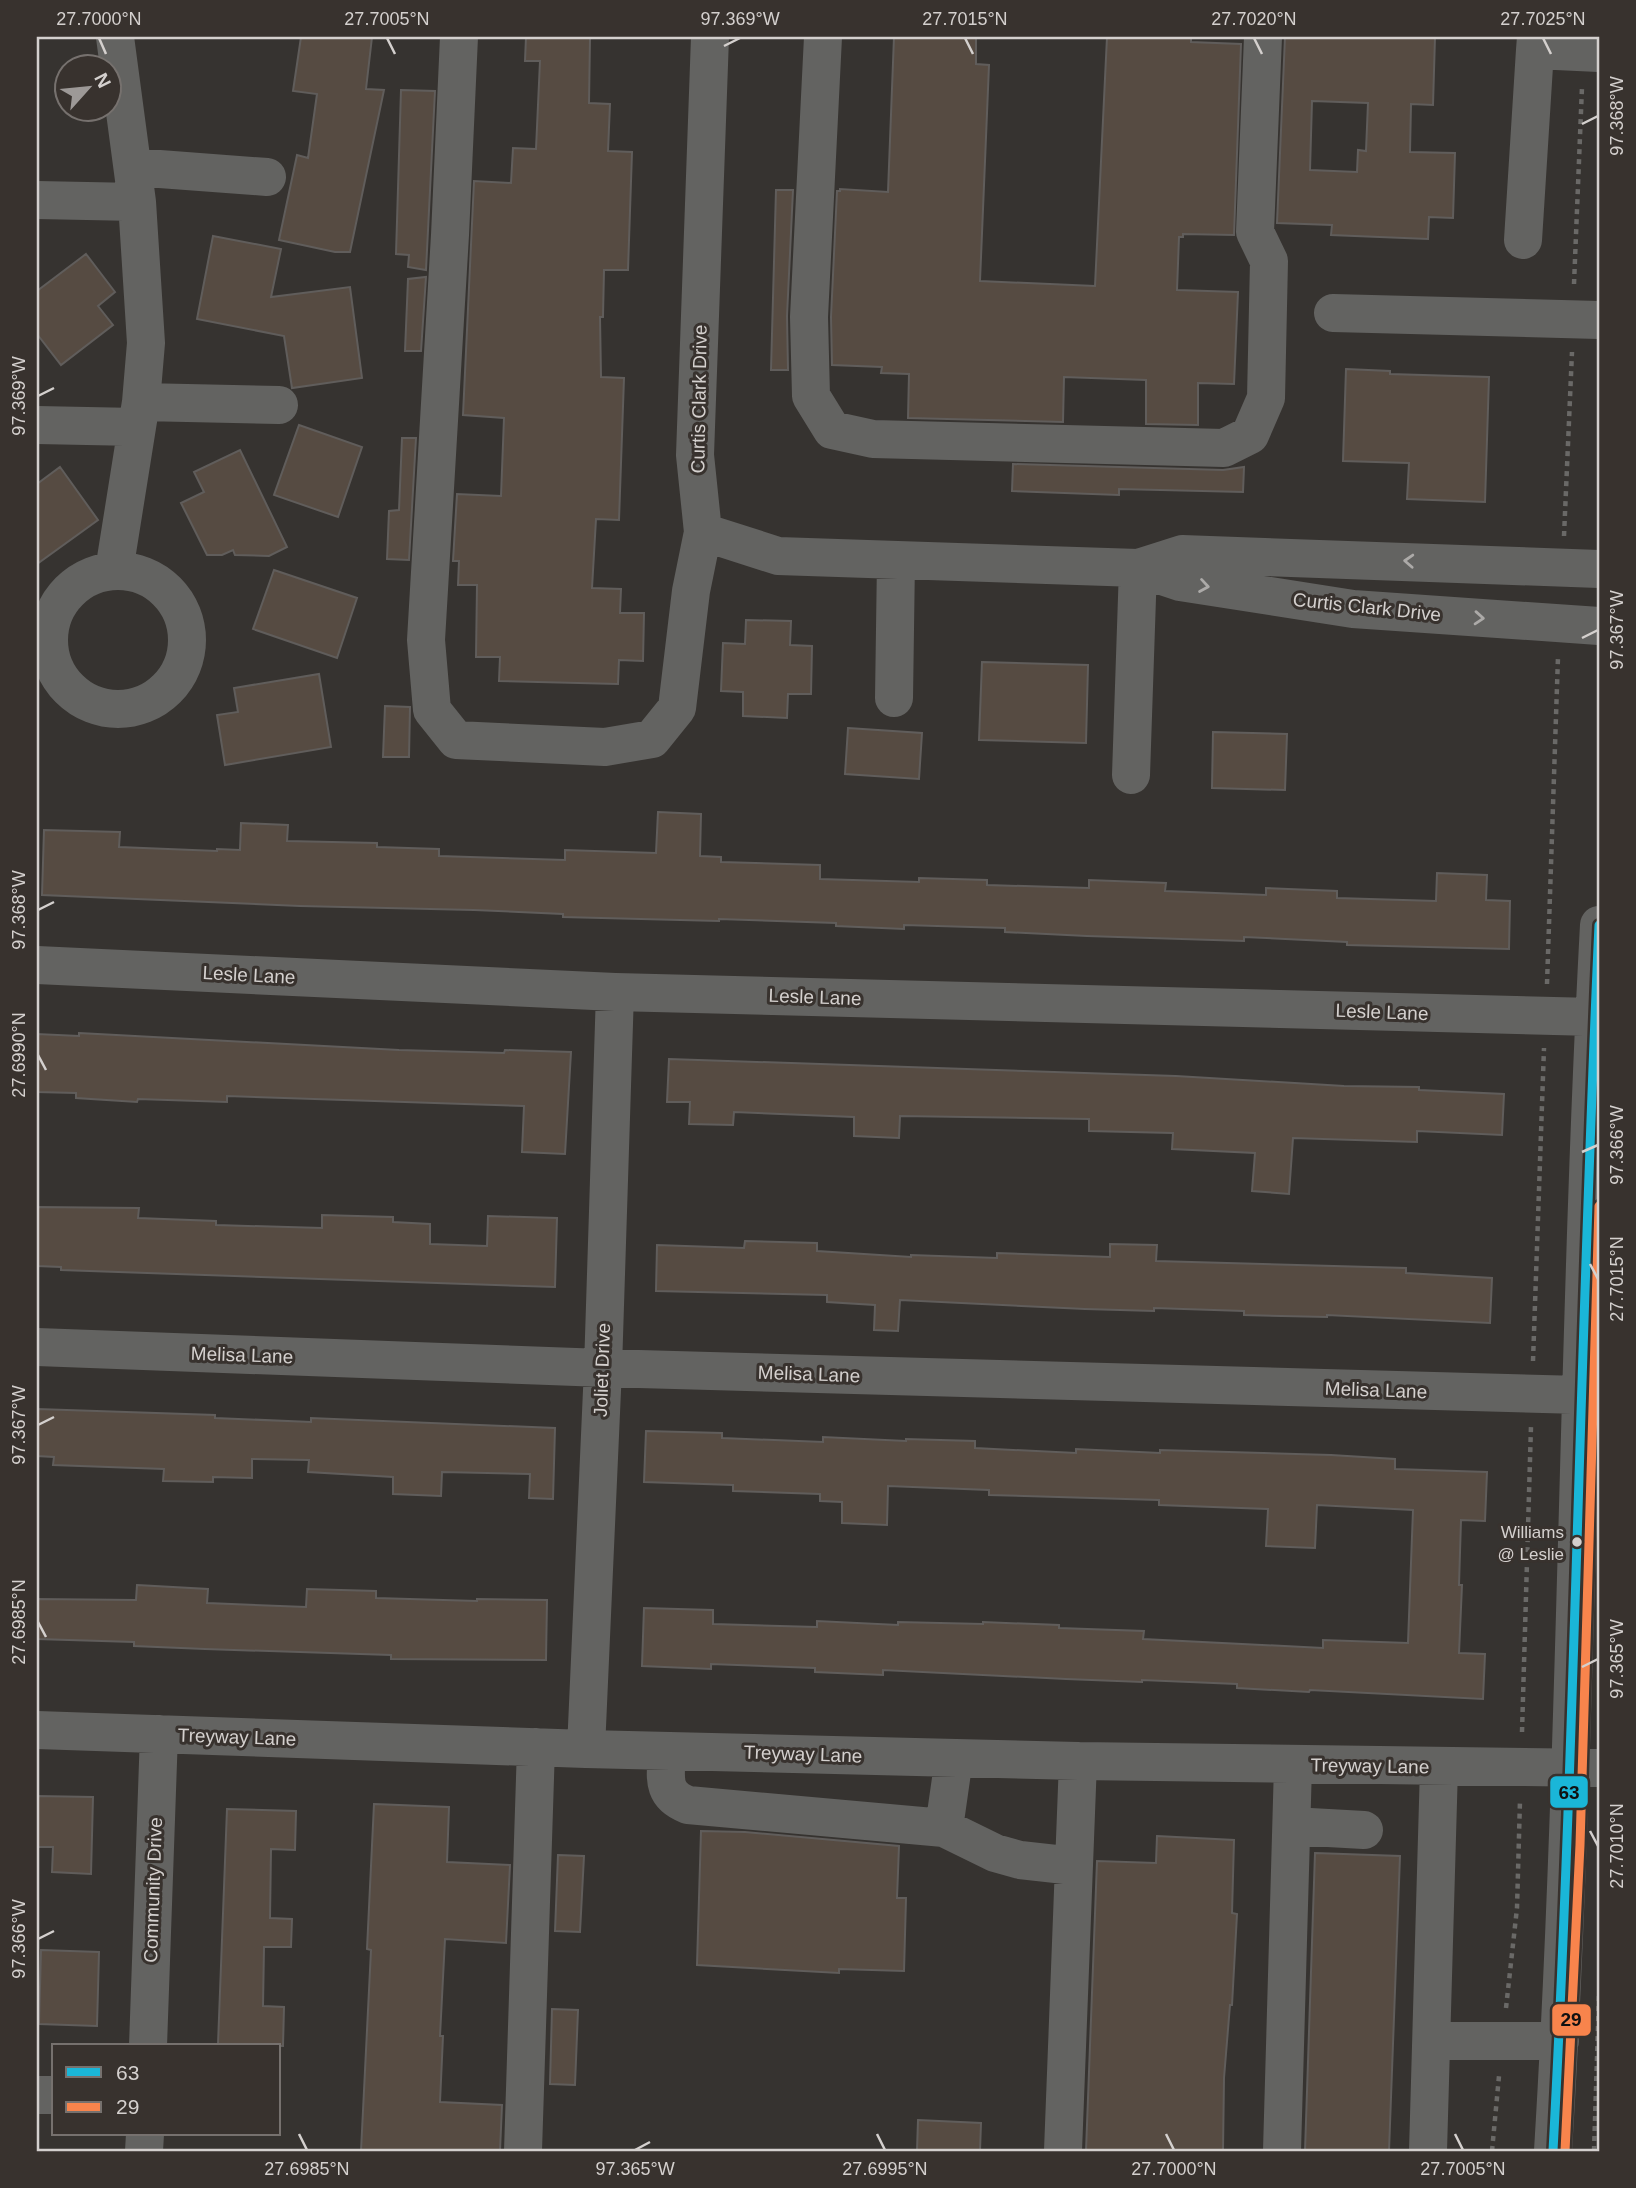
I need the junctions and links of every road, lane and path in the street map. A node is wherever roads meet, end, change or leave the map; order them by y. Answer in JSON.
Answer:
{"nodes":[{"id":1,"x":115,"y":37,"type":"edge"},
{"id":2,"x":459,"y":37,"type":"edge"},
{"id":3,"x":710,"y":37,"type":"edge"},
{"id":4,"x":823,"y":37,"type":"edge"},
{"id":5,"x":1264,"y":37,"type":"edge"},
{"id":6,"x":1536,"y":44,"type":"edge"},
{"id":7,"x":1591,"y":53,"type":"edge"},
{"id":8,"x":267,"y":177,"type":"dead end"},
{"id":9,"x":135,"y":185,"type":"junction"},
{"id":10,"x":37,"y":200,"type":"edge"},
{"id":11,"x":1523,"y":240,"type":"dead end"},
{"id":12,"x":1333,"y":313,"type":"dead end"},
{"id":13,"x":1586,"y":320,"type":"edge"},
{"id":14,"x":279,"y":405,"type":"dead end"},
{"id":15,"x":139,"y":414,"type":"junction"},
{"id":16,"x":37,"y":425,"type":"edge"},
{"id":17,"x":703,"y":532,"type":"junction"},
{"id":18,"x":896,"y":560,"type":"junction"},
{"id":19,"x":1139,"y":568,"type":"junction"},
{"id":20,"x":1581,"y":568,"type":"edge"},
{"id":21,"x":114,"y":570,"type":"junction"},
{"id":22,"x":1560,"y":623,"type":"junction"},
{"id":23,"x":44,"y":626,"type":"edge"},
{"id":24,"x":1599,"y":626,"type":"edge"},
{"id":25,"x":894,"y":698,"type":"dead end"},
{"id":26,"x":1131,"y":775,"type":"dead end"},
{"id":27,"x":1599,"y":925,"type":"edge"},
{"id":28,"x":37,"y":965,"type":"edge"},
{"id":29,"x":615,"y":992,"type":"junction"},
{"id":30,"x":1546,"y":1016,"type":"junction"},
{"id":31,"x":1594,"y":1017,"type":"junction"},
{"id":32,"x":1595,"y":1159,"type":"edge"},
{"id":33,"x":37,"y":1347,"type":"edge"},
{"id":34,"x":603,"y":1368,"type":"junction"},
{"id":35,"x":1532,"y":1394,"type":"junction"},
{"id":36,"x":1581,"y":1395,"type":"junction"},
{"id":37,"x":37,"y":1730,"type":"edge"},
{"id":38,"x":159,"y":1734,"type":"junction"},
{"id":39,"x":536,"y":1747,"type":"junction"},
{"id":40,"x":586,"y":1749,"type":"junction"},
{"id":41,"x":667,"y":1751,"type":"junction"},
{"id":42,"x":954,"y":1758,"type":"junction"},
{"id":43,"x":1078,"y":1762,"type":"junction"},
{"id":44,"x":1293,"y":1765,"type":"junction"},
{"id":45,"x":1439,"y":1767,"type":"junction"},
{"id":46,"x":1521,"y":1768,"type":"junction"},
{"id":47,"x":1585,"y":1768,"type":"edge"},
{"id":48,"x":1292,"y":1826,"type":"junction"},
{"id":49,"x":944,"y":1828,"type":"junction"},
{"id":50,"x":1364,"y":1830,"type":"dead end"},
{"id":51,"x":1074,"y":1866,"type":"junction"},
{"id":52,"x":1599,"y":1994,"type":"edge"},
{"id":53,"x":1502,"y":2040,"type":"junction"},
{"id":54,"x":1560,"y":2040,"type":"junction"},
{"id":55,"x":1432,"y":2041,"type":"junction"},
{"id":56,"x":148,"y":2044,"type":"edge"},
{"id":57,"x":523,"y":2151,"type":"edge"},
{"id":58,"x":1063,"y":2151,"type":"edge"},
{"id":59,"x":1282,"y":2151,"type":"edge"},
{"id":60,"x":1429,"y":2151,"type":"edge"},
{"id":61,"x":1492,"y":2151,"type":"edge"},
{"id":62,"x":1553,"y":2151,"type":"edge"},
{"id":63,"x":1594,"y":2151,"type":"edge"}],
"edges":[{"from":1,"to":9,"type":"street"},
{"from":2,"to":17,"type":"street"},
{"from":3,"to":17,"type":"street","name":"Curtis Clark Drive"},
{"from":4,"to":5,"type":"street"},
{"from":6,"to":7,"type":"street"},
{"from":6,"to":11,"type":"street"},
{"from":7,"to":13,"type":"path"},
{"from":8,"to":9,"type":"street"},
{"from":9,"to":10,"type":"street"},
{"from":9,"to":15,"type":"street"},
{"from":12,"to":13,"type":"street"},
{"from":13,"to":20,"type":"path"},
{"from":14,"to":15,"type":"street"},
{"from":15,"to":16,"type":"street"},
{"from":15,"to":21,"type":"street"},
{"from":17,"to":18,"type":"street","name":"Curtis Clark Drive"},
{"from":18,"to":19,"type":"street","name":"Curtis Clark Drive"},
{"from":18,"to":25,"type":"street"},
{"from":20,"to":19,"type":"street","name":"Curtis Clark Drive","one_way":true},
{"from":19,"to":22,"type":"street","name":"Curtis Clark Drive","one_way":true},
{"from":19,"to":26,"type":"street"},
{"from":21,"to":23,"type":"street"},
{"from":21,"to":23,"type":"street"},
{"from":22,"to":24,"type":"street","name":"Curtis Clark Drive"},
{"from":22,"to":30,"type":"path"},
{"from":27,"to":31,"type":"street"},
{"from":28,"to":29,"type":"street","name":"Lesle Lane"},
{"from":29,"to":30,"type":"street","name":"Lesle Lane"},
{"from":29,"to":34,"type":"street","name":"Joliet Drive"},
{"from":30,"to":31,"type":"street","name":"Lesle Lane"},
{"from":30,"to":35,"type":"path"},
{"from":31,"to":32,"type":"street"},
{"from":32,"to":36,"type":"street"},
{"from":33,"to":34,"type":"street","name":"Melisa Lane"},
{"from":34,"to":35,"type":"street","name":"Melisa Lane"},
{"from":34,"to":40,"type":"street","name":"Joliet Drive"},
{"from":35,"to":36,"type":"street","name":"Melisa Lane"},
{"from":35,"to":46,"type":"path"},
{"from":36,"to":47,"type":"street"},
{"from":37,"to":38,"type":"street","name":"Treyway Lane"},
{"from":38,"to":39,"type":"street","name":"Treyway Lane"},
{"from":38,"to":56,"type":"street","name":"Community Drive"},
{"from":39,"to":40,"type":"street","name":"Treyway Lane"},
{"from":39,"to":57,"type":"street"},
{"from":40,"to":41,"type":"street","name":"Treyway Lane"},
{"from":41,"to":42,"type":"street","name":"Treyway Lane"},
{"from":41,"to":49,"type":"street"},
{"from":42,"to":43,"type":"street","name":"Treyway Lane"},
{"from":42,"to":49,"type":"street"},
{"from":43,"to":44,"type":"street","name":"Treyway Lane"},
{"from":43,"to":51,"type":"street"},
{"from":44,"to":45,"type":"street","name":"Treyway Lane"},
{"from":44,"to":48,"type":"street"},
{"from":45,"to":46,"type":"street","name":"Treyway Lane"},
{"from":45,"to":55,"type":"street"},
{"from":46,"to":47,"type":"street","name":"Treyway Lane"},
{"from":46,"to":53,"type":"path"},
{"from":47,"to":54,"type":"street"},
{"from":48,"to":50,"type":"street"},
{"from":48,"to":59,"type":"street"},
{"from":49,"to":51,"type":"street"},
{"from":51,"to":58,"type":"street"},
{"from":52,"to":63,"type":"path"},
{"from":53,"to":54,"type":"street"},
{"from":53,"to":55,"type":"street"},
{"from":53,"to":61,"type":"path"},
{"from":54,"to":62,"type":"street"},
{"from":55,"to":60,"type":"street"}]}
